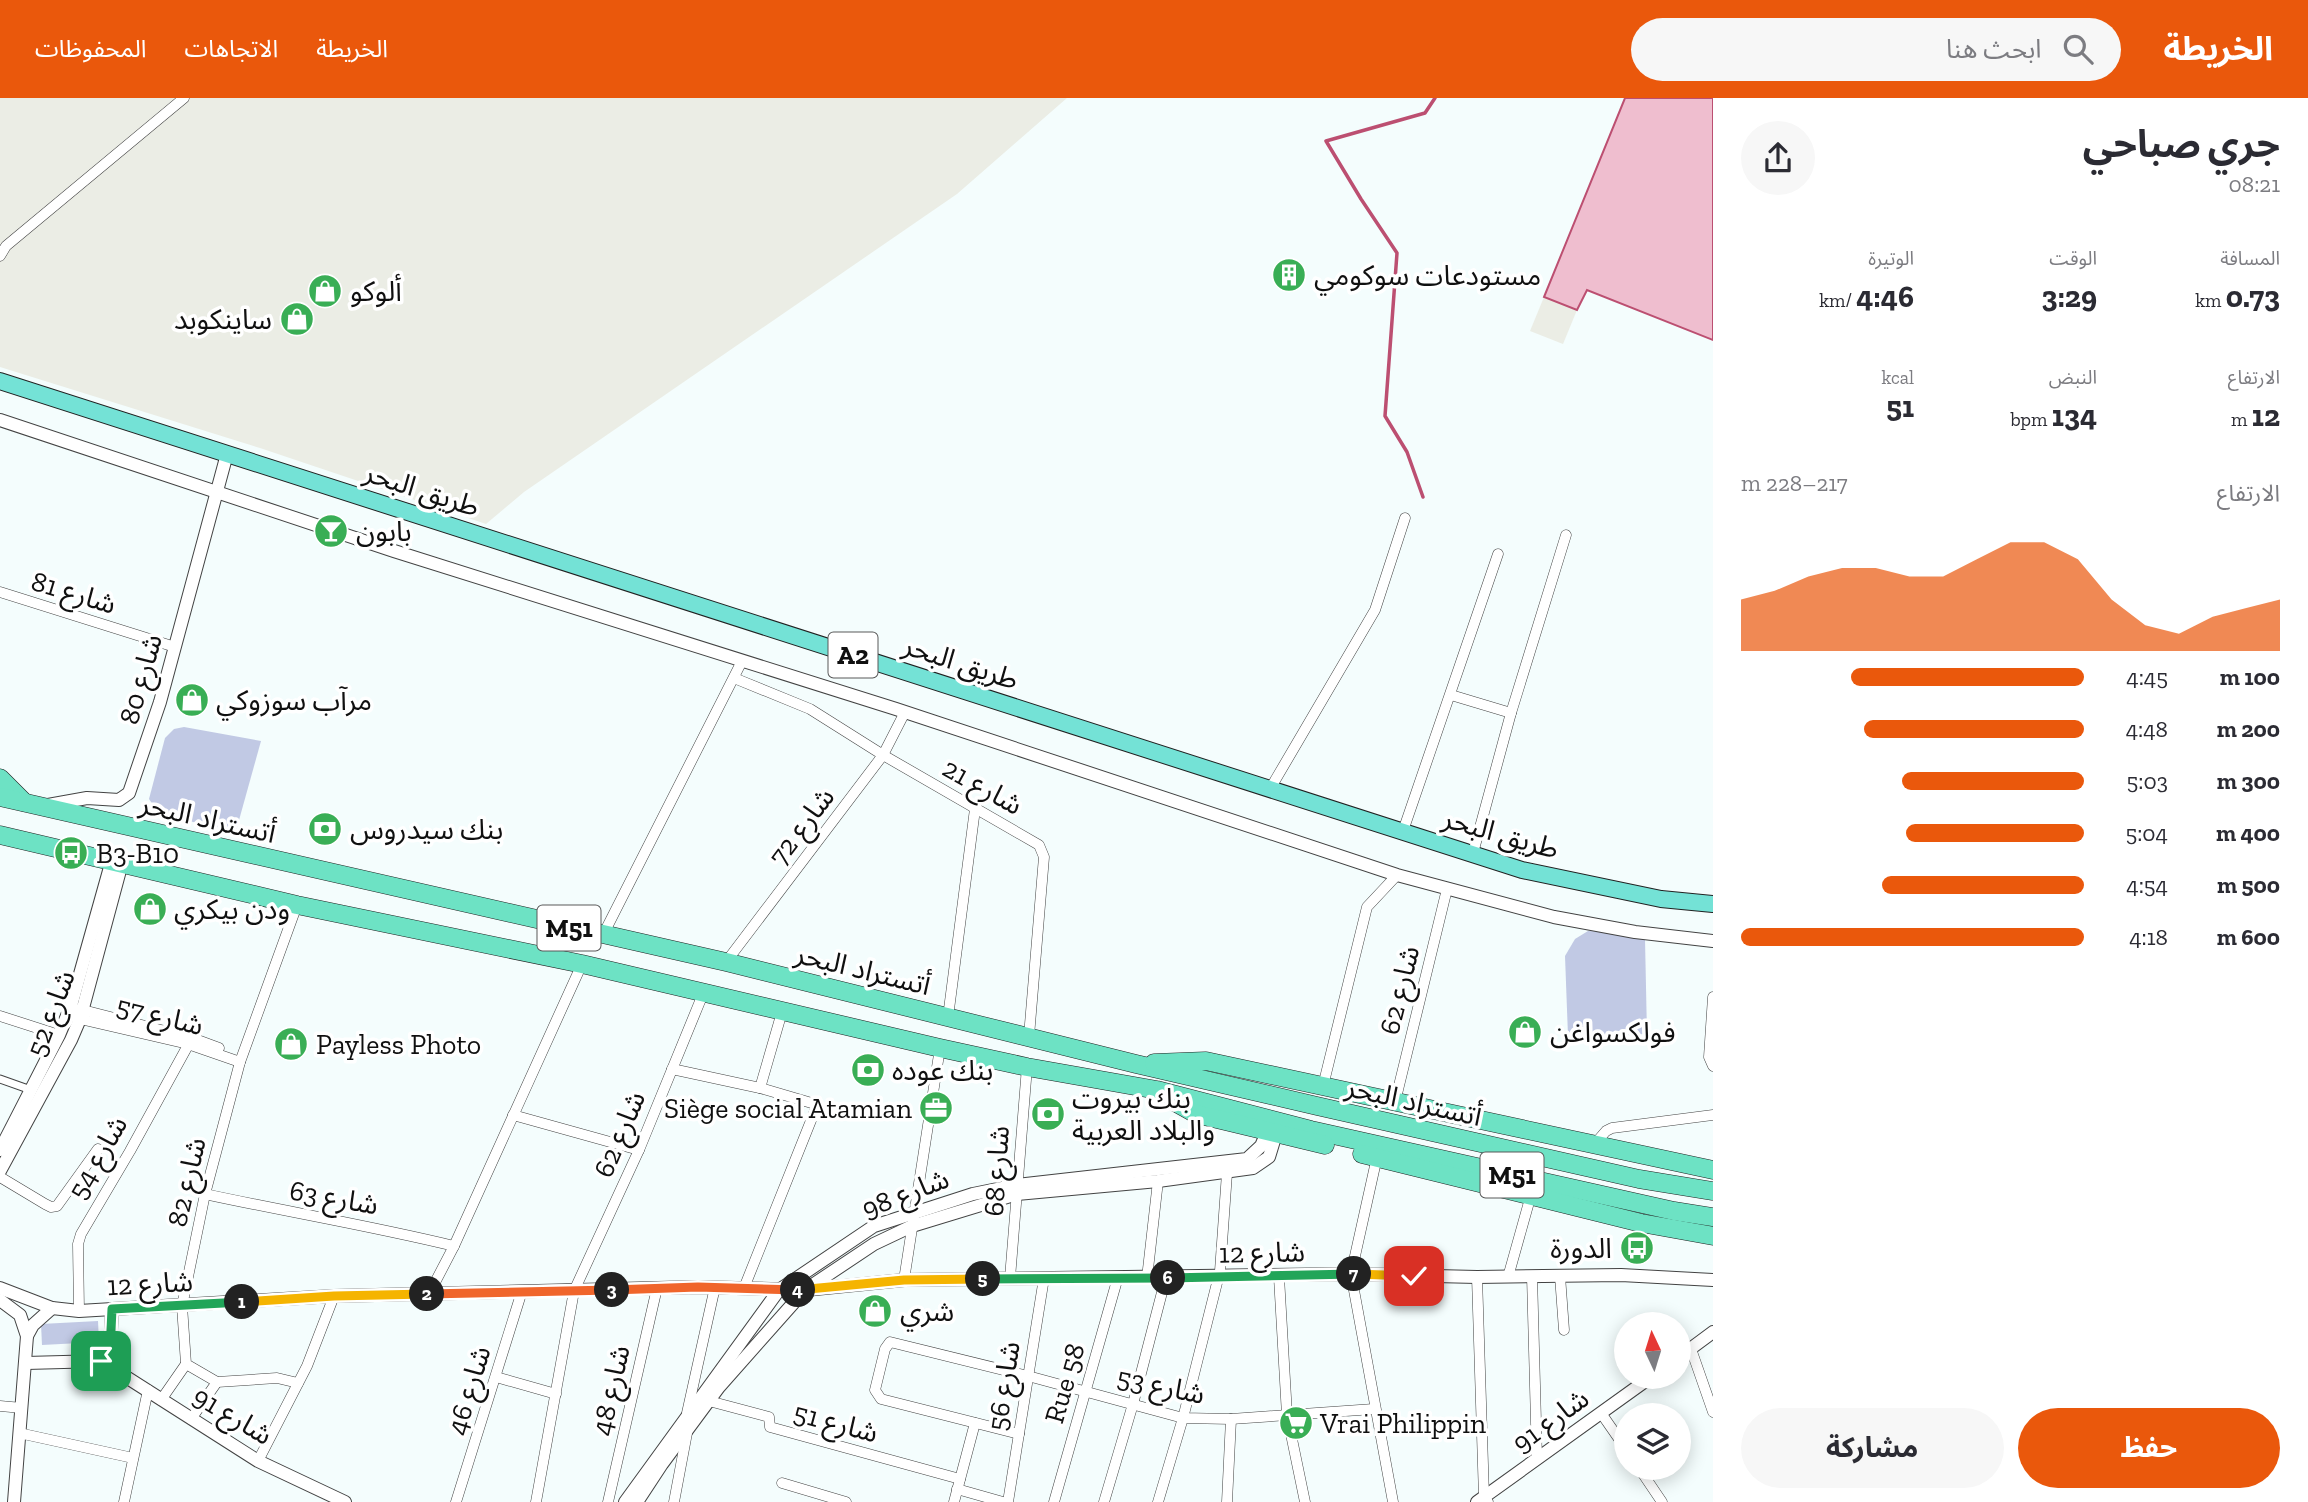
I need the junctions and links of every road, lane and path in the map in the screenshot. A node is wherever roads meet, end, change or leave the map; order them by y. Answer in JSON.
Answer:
{"nodes":[{"id":1,"x":184,"y":98,"type":"edge"},
{"id":2,"x":0,"y":256,"type":"edge"},
{"id":3,"x":0,"y":381,"type":"edge"},
{"id":4,"x":0,"y":420,"type":"edge"},
{"id":5,"x":227,"y":454,"type":"junction"},
{"id":6,"x":215,"y":493,"type":"junction"},
{"id":7,"x":1405,"y":518,"type":"dead end"},
{"id":8,"x":1566,"y":535,"type":"dead end"},
{"id":9,"x":1498,"y":554,"type":"dead end"},
{"id":10,"x":0,"y":592,"type":"edge"},
{"id":11,"x":175,"y":647,"type":"junction"},
{"id":12,"x":743,"y":661,"type":"junction"},
{"id":13,"x":734,"y":678,"type":"junction"},
{"id":14,"x":1451,"y":695,"type":"junction"},
{"id":15,"x":905,"y":712,"type":"junction"},
{"id":16,"x":1511,"y":713,"type":"junction"},
{"id":17,"x":883,"y":755,"type":"junction"},
{"id":18,"x":0,"y":778,"type":"edge"},
{"id":19,"x":1270,"y":789,"type":"junction"},
{"id":20,"x":0,"y":797,"type":"edge"},
{"id":21,"x":24,"y":802,"type":"junction"},
{"id":22,"x":44,"y":806,"type":"junction"},
{"id":23,"x":975,"y":809,"type":"junction"},
{"id":24,"x":1404,"y":831,"type":"junction"},
{"id":25,"x":0,"y":835,"type":"edge"},
{"id":26,"x":1473,"y":853,"type":"junction"},
{"id":27,"x":117,"y":862,"type":"junction"},
{"id":28,"x":1397,"y":875,"type":"junction"},
{"id":29,"x":1447,"y":889,"type":"junction"},
{"id":30,"x":1713,"y":904,"type":"edge"},
{"id":31,"x":297,"y":905,"type":"junction"},
{"id":32,"x":603,"y":935,"type":"junction"},
{"id":33,"x":1713,"y":941,"type":"edge"},
{"id":34,"x":726,"y":962,"type":"junction"},
{"id":35,"x":582,"y":964,"type":"junction"},
{"id":36,"x":703,"y":995,"type":"junction"},
{"id":37,"x":1713,"y":997,"type":"edge"},
{"id":38,"x":75,"y":1012,"type":"junction"},
{"id":39,"x":782,"y":1013,"type":"junction"},
{"id":40,"x":0,"y":1016,"type":"edge"},
{"id":41,"x":948,"y":1017,"type":"junction"},
{"id":42,"x":59,"y":1035,"type":"junction"},
{"id":43,"x":1030,"y":1036,"type":"junction"},
{"id":44,"x":190,"y":1041,"type":"junction"},
{"id":45,"x":940,"y":1048,"type":"junction"},
{"id":46,"x":242,"y":1059,"type":"junction"},
{"id":47,"x":1136,"y":1064,"type":"junction"},
{"id":48,"x":1713,"y":1066,"type":"edge"},
{"id":49,"x":1027,"y":1067,"type":"junction"},
{"id":50,"x":672,"y":1069,"type":"junction"},
{"id":51,"x":0,"y":1079,"type":"edge"},
{"id":52,"x":1323,"y":1086,"type":"junction"},
{"id":53,"x":760,"y":1088,"type":"junction"},
{"id":54,"x":31,"y":1090,"type":"junction"},
{"id":55,"x":1157,"y":1090,"type":"junction"},
{"id":56,"x":1395,"y":1102,"type":"junction"},
{"id":57,"x":513,"y":1115,"type":"junction"},
{"id":58,"x":1713,"y":1115,"type":"edge"},
{"id":59,"x":1272,"y":1133,"type":"junction"},
{"id":60,"x":1593,"y":1146,"type":"junction"},
{"id":61,"x":98,"y":1149,"type":"dead end"},
{"id":62,"x":0,"y":1150,"type":"edge"},
{"id":63,"x":639,"y":1150,"type":"junction"},
{"id":64,"x":1377,"y":1157,"type":"junction"},
{"id":65,"x":1203,"y":1170,"type":"junction"},
{"id":66,"x":1713,"y":1170,"type":"edge"},
{"id":67,"x":0,"y":1171,"type":"edge"},
{"id":68,"x":1227,"y":1172,"type":"junction"},
{"id":69,"x":0,"y":1177,"type":"edge"},
{"id":70,"x":1158,"y":1181,"type":"junction"},
{"id":71,"x":1017,"y":1189,"type":"junction"},
{"id":72,"x":1713,"y":1191,"type":"edge"},
{"id":73,"x":205,"y":1194,"type":"junction"},
{"id":74,"x":1531,"y":1195,"type":"junction"},
{"id":75,"x":1713,"y":1217,"type":"edge"},
{"id":76,"x":912,"y":1220,"type":"junction"},
{"id":77,"x":1713,"y":1236,"type":"edge"},
{"id":78,"x":454,"y":1246,"type":"junction"},
{"id":79,"x":1713,"y":1271,"type":"edge"},
{"id":80,"x":1350,"y":1274,"type":"junction"},
{"id":81,"x":1532,"y":1276,"type":"junction"},
{"id":82,"x":1560,"y":1276,"type":"junction"},
{"id":83,"x":1118,"y":1277,"type":"junction"},
{"id":84,"x":1279,"y":1277,"type":"junction"},
{"id":85,"x":1478,"y":1277,"type":"junction"},
{"id":86,"x":1508,"y":1277,"type":"junction"},
{"id":87,"x":1691,"y":1277,"type":"junction"},
{"id":88,"x":1044,"y":1278,"type":"junction"},
{"id":89,"x":1147,"y":1278,"type":"junction"},
{"id":90,"x":1166,"y":1278,"type":"junction"},
{"id":91,"x":1218,"y":1278,"type":"junction"},
{"id":92,"x":1010,"y":1279,"type":"junction"},
{"id":93,"x":904,"y":1280,"type":"junction"},
{"id":94,"x":1713,"y":1280,"type":"edge"},
{"id":95,"x":715,"y":1287,"type":"junction"},
{"id":96,"x":0,"y":1288,"type":"edge"},
{"id":97,"x":657,"y":1288,"type":"junction"},
{"id":98,"x":744,"y":1288,"type":"junction"},
{"id":99,"x":779,"y":1290,"type":"junction"},
{"id":100,"x":805,"y":1290,"type":"junction"},
{"id":101,"x":523,"y":1291,"type":"junction"},
{"id":102,"x":574,"y":1291,"type":"junction"},
{"id":103,"x":429,"y":1294,"type":"junction"},
{"id":104,"x":334,"y":1296,"type":"junction"},
{"id":105,"x":0,"y":1300,"type":"edge"},
{"id":106,"x":182,"y":1306,"type":"junction"},
{"id":107,"x":52,"y":1308,"type":"junction"},
{"id":108,"x":112,"y":1309,"type":"junction"},
{"id":109,"x":79,"y":1311,"type":"junction"},
{"id":110,"x":1564,"y":1331,"type":"dead end"},
{"id":111,"x":1713,"y":1332,"type":"edge"},
{"id":112,"x":27,"y":1336,"type":"junction"},
{"id":113,"x":1691,"y":1349,"type":"joint"},
{"id":114,"x":101,"y":1361,"type":"junction"},
{"id":115,"x":26,"y":1363,"type":"junction"},
{"id":116,"x":186,"y":1364,"type":"junction"},
{"id":117,"x":1028,"y":1376,"type":"junction"},
{"id":118,"x":496,"y":1377,"type":"junction"},
{"id":119,"x":217,"y":1382,"type":"junction"},
{"id":120,"x":298,"y":1383,"type":"junction"},
{"id":121,"x":148,"y":1390,"type":"junction"},
{"id":122,"x":1633,"y":1390,"type":"edge"},
{"id":123,"x":1085,"y":1391,"type":"junction"},
{"id":124,"x":556,"y":1394,"type":"junction"},
{"id":125,"x":161,"y":1400,"type":"junction"},
{"id":126,"x":709,"y":1401,"type":"junction"},
{"id":127,"x":1133,"y":1404,"type":"junction"},
{"id":128,"x":0,"y":1406,"type":"edge"},
{"id":129,"x":1712,"y":1406,"type":"edge"},
{"id":130,"x":22,"y":1408,"type":"junction"},
{"id":131,"x":1374,"y":1409,"type":"junction"},
{"id":132,"x":1601,"y":1413,"type":"junction"},
{"id":133,"x":1287,"y":1415,"type":"junction"},
{"id":134,"x":686,"y":1417,"type":"junction"},
{"id":135,"x":1183,"y":1418,"type":"junction"},
{"id":136,"x":191,"y":1419,"type":"junction"},
{"id":137,"x":1231,"y":1419,"type":"junction"},
{"id":138,"x":975,"y":1423,"type":"junction"},
{"id":139,"x":687,"y":1432,"type":"junction"},
{"id":140,"x":1614,"y":1432,"type":"edge"},
{"id":141,"x":19,"y":1433,"type":"junction"},
{"id":142,"x":1018,"y":1434,"type":"junction"},
{"id":143,"x":133,"y":1458,"type":"junction"},
{"id":144,"x":1537,"y":1459,"type":"junction"},
{"id":145,"x":258,"y":1461,"type":"junction"},
{"id":146,"x":1647,"y":1480,"type":"edge"},
{"id":147,"x":782,"y":1483,"type":"dead end"},
{"id":148,"x":959,"y":1484,"type":"junction"},
{"id":149,"x":1483,"y":1500,"type":"edge"},
{"id":150,"x":14,"y":1502,"type":"edge"},
{"id":151,"x":124,"y":1502,"type":"edge"},
{"id":152,"x":345,"y":1502,"type":"edge"},
{"id":153,"x":457,"y":1502,"type":"edge"},
{"id":154,"x":536,"y":1502,"type":"edge"},
{"id":155,"x":608,"y":1502,"type":"edge"},
{"id":156,"x":625,"y":1502,"type":"edge"},
{"id":157,"x":637,"y":1502,"type":"edge"},
{"id":158,"x":674,"y":1502,"type":"edge"},
{"id":159,"x":846,"y":1502,"type":"edge"},
{"id":160,"x":954,"y":1502,"type":"edge"},
{"id":161,"x":1005,"y":1502,"type":"edge"},
{"id":162,"x":1054,"y":1502,"type":"edge"},
{"id":163,"x":1104,"y":1502,"type":"edge"},
{"id":164,"x":1158,"y":1502,"type":"edge"},
{"id":165,"x":1227,"y":1502,"type":"edge"},
{"id":166,"x":1305,"y":1502,"type":"edge"},
{"id":167,"x":1393,"y":1502,"type":"edge"},
{"id":168,"x":1662,"y":1502,"type":"edge"}],
"edges":[{"from":1,"to":2,"type":"street"},
{"from":3,"to":5,"type":"highway","name":"طريق البحر","number":"A2"},
{"from":4,"to":6,"type":"street"},
{"from":5,"to":6,"type":"street","name":"شارع 80"},
{"from":5,"to":19,"type":"highway","name":"طريق البحر","number":"A2"},
{"from":6,"to":11,"type":"street","name":"شارع 80"},
{"from":6,"to":12,"type":"street"},
{"from":7,"to":19,"type":"street"},
{"from":8,"to":16,"type":"street"},
{"from":9,"to":14,"type":"street"},
{"from":10,"to":11,"type":"street","name":"شارع 81"},
{"from":11,"to":22,"type":"street","name":"شارع 80"},
{"from":12,"to":13,"type":"street"},
{"from":12,"to":15,"type":"street"},
{"from":13,"to":17,"type":"street","name":"شارع 21"},
{"from":13,"to":32,"type":"street"},
{"from":14,"to":16,"type":"street"},
{"from":14,"to":24,"type":"street"},
{"from":15,"to":17,"type":"street","name":"شارع 72"},
{"from":15,"to":28,"type":"street"},
{"from":16,"to":26,"type":"street"},
{"from":17,"to":23,"type":"street","name":"شارع 21"},
{"from":17,"to":34,"type":"street","name":"شارع 72"},
{"from":18,"to":21,"type":"highway"},
{"from":19,"to":24,"type":"highway","name":"طريق البحر","number":"A2"},
{"from":20,"to":21,"type":"highway","name":"أتستراد البحر","number":"M51"},
{"from":21,"to":22,"type":"highway","name":"أتستراد البحر","number":"M51"},
{"from":22,"to":32,"type":"highway","name":"أتستراد البحر","number":"M51"},
{"from":23,"to":41,"type":"street"},
{"from":23,"to":43,"type":"street","name":"شارع 21"},
{"from":24,"to":26,"type":"highway","name":"طريق البحر","number":"A2"},
{"from":25,"to":27,"type":"highway","name":"أتستراد البحر","number":"M51"},
{"from":26,"to":30,"type":"highway","name":"طريق البحر","number":"A2"},
{"from":27,"to":31,"type":"highway","name":"أتستراد البحر","number":"M51"},
{"from":27,"to":38,"type":"street","name":"شارع 52"},
{"from":28,"to":29,"type":"street"},
{"from":28,"to":52,"type":"street"},
{"from":29,"to":33,"type":"street"},
{"from":29,"to":56,"type":"street","name":"شارع 62"},
{"from":31,"to":35,"type":"highway","name":"أتستراد البحر","number":"M51"},
{"from":31,"to":46,"type":"street","name":"شارع 82"},
{"from":32,"to":34,"type":"highway","name":"أتستراد البحر","number":"M51"},
{"from":34,"to":41,"type":"highway","name":"أتستراد البحر","number":"M51"},
{"from":35,"to":36,"type":"highway","name":"أتستراد البحر","number":"M51"},
{"from":35,"to":57,"type":"street"},
{"from":36,"to":39,"type":"highway","name":"أتستراد البحر","number":"M51"},
{"from":36,"to":50,"type":"street","name":"شارع 62"},
{"from":37,"to":48,"type":"street"},
{"from":38,"to":42,"type":"street","name":"شارع 52"},
{"from":38,"to":44,"type":"street","name":"شارع 57"},
{"from":38,"to":67,"type":"street","name":"شارع 52"},
{"from":39,"to":45,"type":"highway","name":"أتستراد البحر","number":"M51"},
{"from":39,"to":53,"type":"street"},
{"from":40,"to":42,"type":"street"},
{"from":41,"to":43,"type":"highway","name":"أتستراد البحر","number":"M51"},
{"from":42,"to":54,"type":"street","name":"شارع 52"},
{"from":43,"to":47,"type":"highway","name":"أتستراد البحر","number":"M51"},
{"from":44,"to":46,"type":"street","name":"شارع 57"},
{"from":44,"to":109,"type":"street","name":"شارع 54"},
{"from":45,"to":49,"type":"highway","name":"أتستراد البحر","number":"M51"},
{"from":45,"to":76,"type":"street"},
{"from":46,"to":73,"type":"street","name":"شارع 82"},
{"from":47,"to":52,"type":"highway"},
{"from":47,"to":72,"type":"highway","name":"أتستراد البحر","number":"M51"},
{"from":49,"to":55,"type":"highway","name":"أتستراد البحر","number":"M51"},
{"from":49,"to":71,"type":"street","name":"شارع 68"},
{"from":50,"to":53,"type":"street"},
{"from":50,"to":63,"type":"street","name":"شارع 62"},
{"from":51,"to":54,"type":"street"},
{"from":52,"to":56,"type":"highway"},
{"from":53,"to":98,"type":"street"},
{"from":54,"to":62,"type":"street","name":"شارع 52"},
{"from":55,"to":59,"type":"highway"},
{"from":55,"to":75,"type":"highway","name":"أتستراد البحر","number":"M51"},
{"from":56,"to":60,"type":"highway"},
{"from":57,"to":63,"type":"street"},
{"from":57,"to":78,"type":"street"},
{"from":58,"to":60,"type":"street"},
{"from":59,"to":64,"type":"highway"},
{"from":59,"to":65,"type":"street","name":"شارع 98"},
{"from":59,"to":68,"type":"street","name":"شارع 98"},
{"from":60,"to":66,"type":"highway"},
{"from":61,"to":69,"type":"street"},
{"from":63,"to":102,"type":"street","name":"شارع 62"},
{"from":64,"to":74,"type":"highway"},
{"from":64,"to":80,"type":"street"},
{"from":65,"to":68,"type":"street","name":"شارع 98"},
{"from":65,"to":70,"type":"street","name":"شارع 98"},
{"from":65,"to":71,"type":"street","name":"شارع 98"},
{"from":68,"to":91,"type":"street"},
{"from":70,"to":71,"type":"street","name":"شارع 98"},
{"from":70,"to":89,"type":"street"},
{"from":71,"to":76,"type":"street","name":"شارع 98"},
{"from":71,"to":92,"type":"street","name":"شارع 68"},
{"from":73,"to":78,"type":"street","name":"شارع 63"},
{"from":73,"to":106,"type":"street","name":"شارع 82"},
{"from":74,"to":77,"type":"highway"},
{"from":74,"to":86,"type":"street"},
{"from":76,"to":93,"type":"street"},
{"from":76,"to":99,"type":"street","name":"شارع 98"},
{"from":76,"to":100,"type":"street","name":"شارع 98"},
{"from":78,"to":103,"type":"street"},
{"from":79,"to":87,"type":"street"},
{"from":80,"to":84,"type":"street","name":"شارع 12"},
{"from":80,"to":85,"type":"street","name":"شارع 12"},
{"from":80,"to":131,"type":"street"},
{"from":81,"to":82,"type":"street","name":"شارع 12"},
{"from":81,"to":86,"type":"street","name":"شارع 12"},
{"from":81,"to":144,"type":"street"},
{"from":82,"to":87,"type":"street","name":"شارع 12"},
{"from":82,"to":110,"type":"street"},
{"from":83,"to":88,"type":"street","name":"شارع 12"},
{"from":83,"to":89,"type":"street","name":"شارع 12"},
{"from":83,"to":123,"type":"street","name":"Rue 58"},
{"from":84,"to":91,"type":"street","name":"شارع 12"},
{"from":84,"to":133,"type":"street"},
{"from":85,"to":86,"type":"street","name":"شارع 12"},
{"from":85,"to":149,"type":"street"},
{"from":87,"to":94,"type":"street"},
{"from":88,"to":92,"type":"street","name":"شارع 12"},
{"from":88,"to":117,"type":"street","name":"شارع 56"},
{"from":89,"to":90,"type":"street","name":"شارع 12"},
{"from":90,"to":91,"type":"street","name":"شارع 12"},
{"from":90,"to":127,"type":"street"},
{"from":91,"to":135,"type":"street"},
{"from":92,"to":93,"type":"street","name":"شارع 12"},
{"from":93,"to":100,"type":"street","name":"شارع 12"},
{"from":95,"to":97,"type":"street","name":"شارع 12"},
{"from":95,"to":98,"type":"street","name":"شارع 12"},
{"from":95,"to":134,"type":"street"},
{"from":96,"to":107,"type":"street","name":"شارع 12"},
{"from":97,"to":102,"type":"street","name":"شارع 12"},
{"from":97,"to":155,"type":"street","name":"شارع 48"},
{"from":98,"to":99,"type":"street","name":"شارع 12"},
{"from":99,"to":100,"type":"street","name":"شارع 12"},
{"from":99,"to":134,"type":"street","name":"شارع 98"},
{"from":100,"to":126,"type":"street","name":"شارع 98"},
{"from":101,"to":102,"type":"street","name":"شارع 12"},
{"from":101,"to":103,"type":"street","name":"شارع 12"},
{"from":101,"to":118,"type":"street","name":"شارع 46"},
{"from":102,"to":124,"type":"street"},
{"from":103,"to":104,"type":"street","name":"شارع 12"},
{"from":104,"to":106,"type":"street","name":"شارع 12"},
{"from":104,"to":120,"type":"street"},
{"from":105,"to":112,"type":"street"},
{"from":106,"to":108,"type":"street","name":"شارع 12"},
{"from":106,"to":116,"type":"street","name":"شارع 82"},
{"from":107,"to":109,"type":"street","name":"شارع 12"},
{"from":107,"to":112,"type":"street"},
{"from":108,"to":109,"type":"street","name":"شارع 12"},
{"from":108,"to":114,"type":"street"},
{"from":111,"to":113,"type":"street"},
{"from":112,"to":115,"type":"street"},
{"from":113,"to":129,"type":"street"},
{"from":114,"to":115,"type":"street"},
{"from":114,"to":121,"type":"street","name":"شارع 91"},
{"from":115,"to":130,"type":"street"},
{"from":116,"to":119,"type":"street"},
{"from":116,"to":125,"type":"street"},
{"from":117,"to":123,"type":"street","name":"شارع 53"},
{"from":117,"to":138,"type":"street","name":"شارع 53"},
{"from":117,"to":142,"type":"street","name":"شارع 56"},
{"from":118,"to":124,"type":"street"},
{"from":118,"to":153,"type":"street","name":"شارع 46"},
{"from":119,"to":120,"type":"street"},
{"from":119,"to":136,"type":"street"},
{"from":120,"to":145,"type":"street"},
{"from":121,"to":125,"type":"street","name":"شارع 91"},
{"from":121,"to":143,"type":"street"},
{"from":122,"to":132,"type":"street","name":"شارع 91"},
{"from":123,"to":127,"type":"street","name":"شارع 53"},
{"from":123,"to":162,"type":"street","name":"Rue 58"},
{"from":124,"to":154,"type":"street"},
{"from":125,"to":136,"type":"street","name":"شارع 91"},
{"from":126,"to":139,"type":"street","name":"شارع 98"},
{"from":126,"to":148,"type":"street","name":"شارع 51"},
{"from":127,"to":135,"type":"street","name":"شارع 53"},
{"from":127,"to":163,"type":"street"},
{"from":128,"to":130,"type":"street"},
{"from":130,"to":141,"type":"street"},
{"from":131,"to":133,"type":"street","name":"شارع 53"},
{"from":131,"to":167,"type":"street"},
{"from":132,"to":140,"type":"street"},
{"from":132,"to":144,"type":"street","name":"شارع 91"},
{"from":133,"to":137,"type":"street","name":"شارع 53"},
{"from":133,"to":166,"type":"street"},
{"from":134,"to":156,"type":"street","name":"شارع 98"},
{"from":135,"to":137,"type":"street","name":"شارع 53"},
{"from":135,"to":164,"type":"street"},
{"from":136,"to":145,"type":"street","name":"شارع 91"},
{"from":137,"to":165,"type":"street"},
{"from":138,"to":142,"type":"street"},
{"from":138,"to":148,"type":"street"},
{"from":139,"to":157,"type":"street","name":"شارع 98"},
{"from":139,"to":158,"type":"street"},
{"from":141,"to":143,"type":"street"},
{"from":141,"to":150,"type":"street"},
{"from":142,"to":161,"type":"street","name":"شارع 56"},
{"from":143,"to":151,"type":"street"},
{"from":144,"to":149,"type":"street","name":"شارع 91"},
{"from":145,"to":152,"type":"street","name":"شارع 91"},
{"from":146,"to":168,"type":"street"},
{"from":147,"to":159,"type":"street"},
{"from":148,"to":160,"type":"street"},
{"from":148,"to":161,"type":"street"}]}
